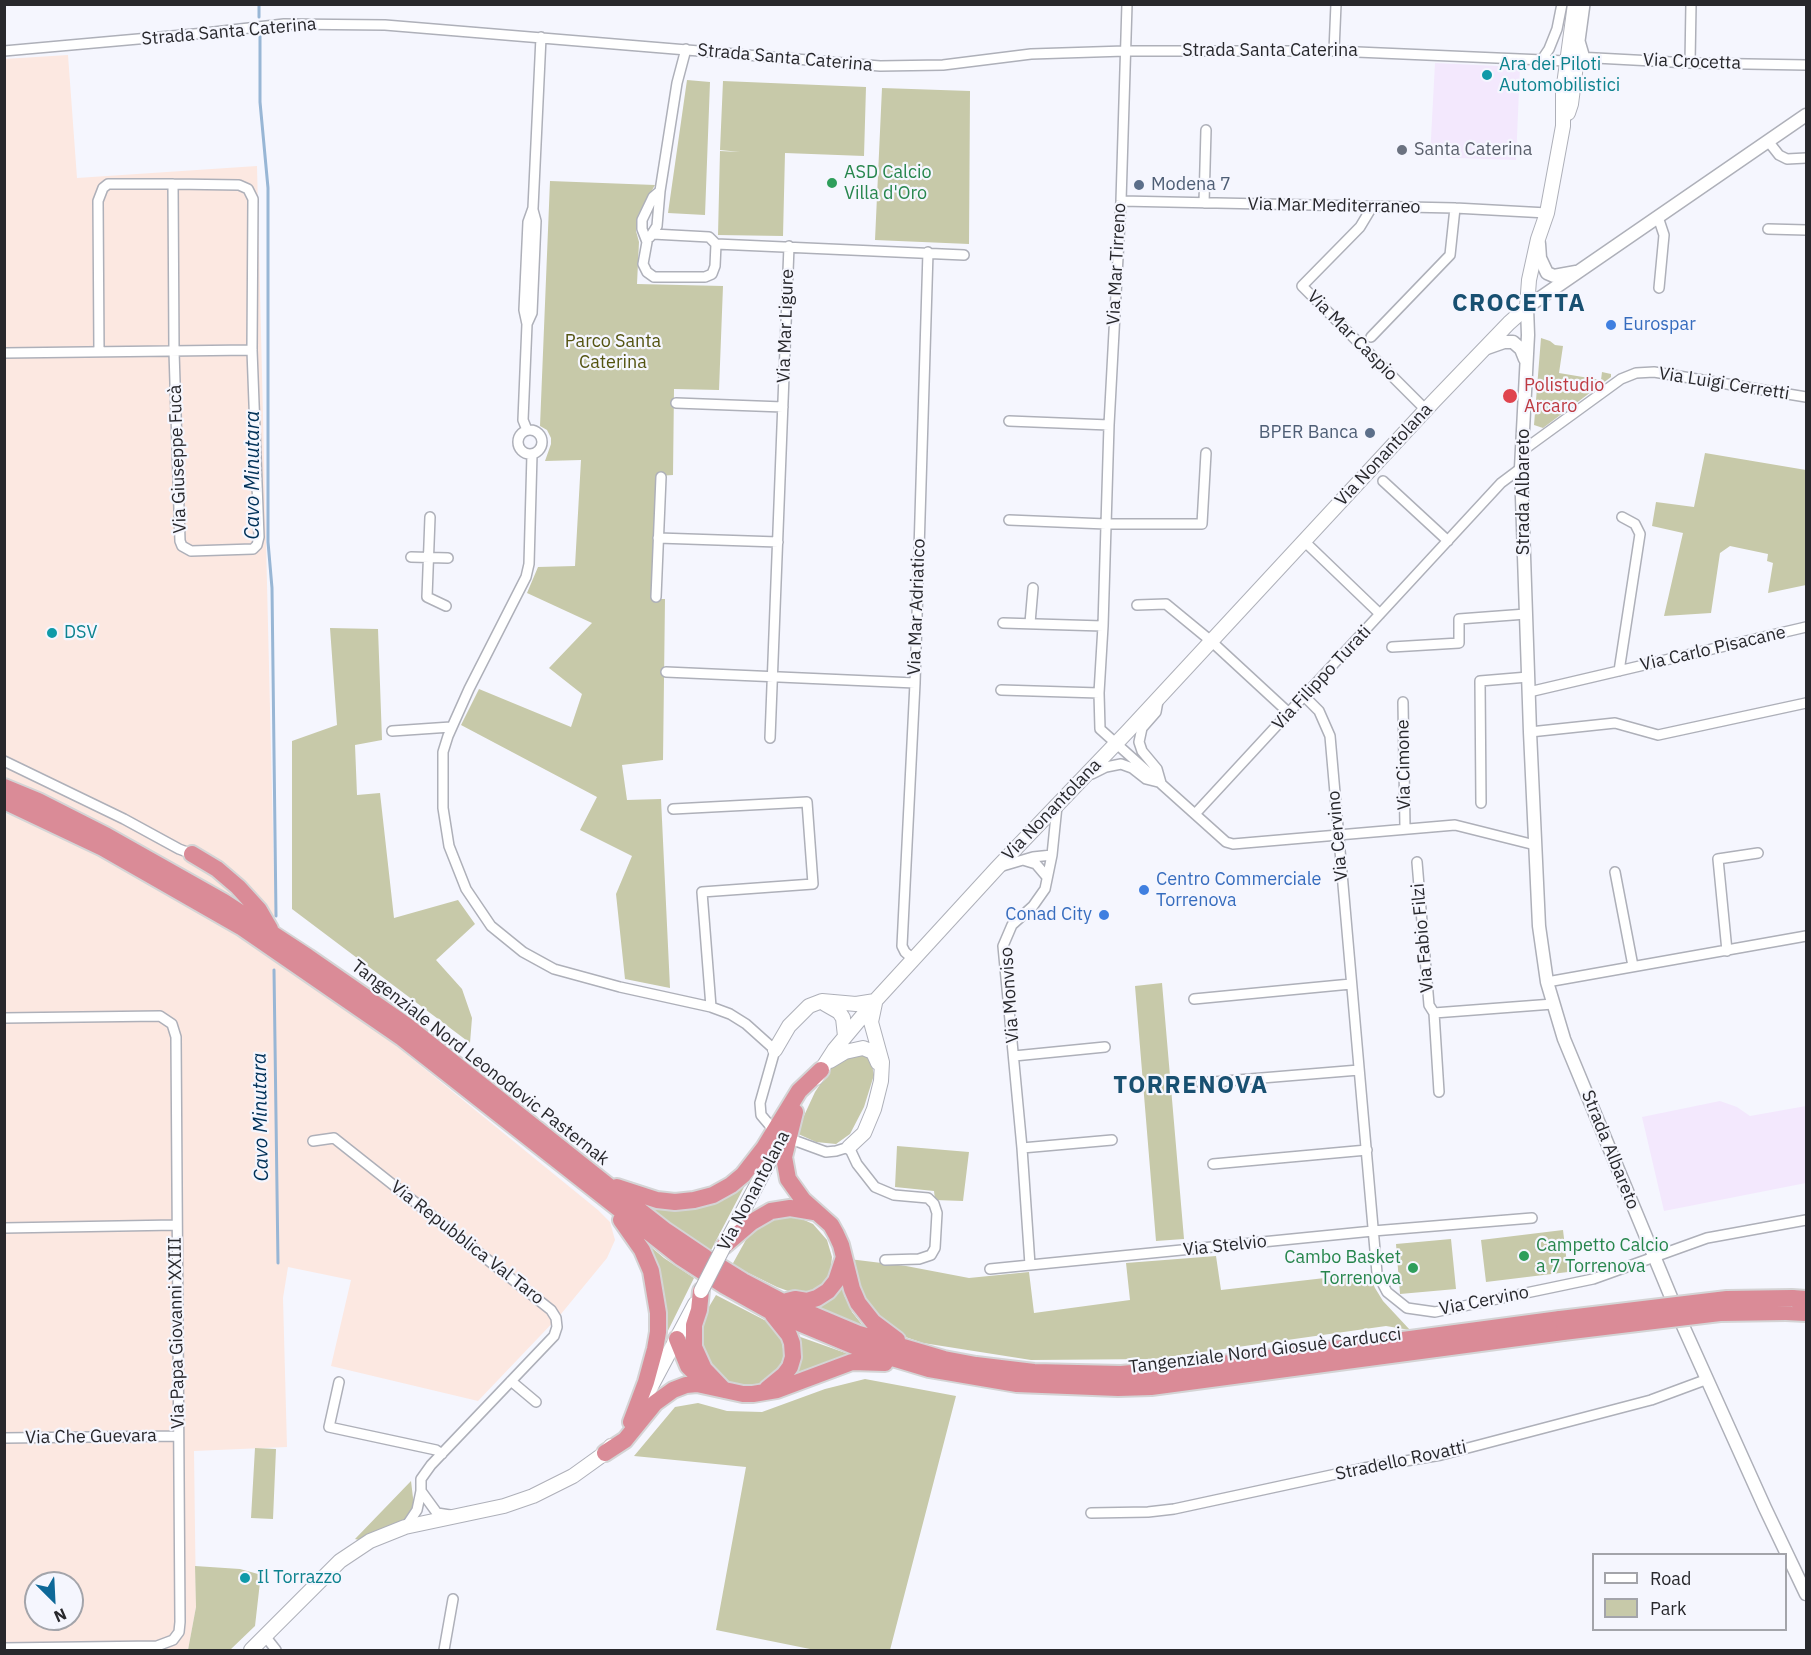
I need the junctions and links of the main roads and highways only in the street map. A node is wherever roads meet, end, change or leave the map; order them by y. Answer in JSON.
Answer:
{"nodes":[{"id":1,"x":1575,"y":4,"type":"edge"},
{"id":2,"x":4,"y":787,"type":"edge"},
{"id":3,"x":4,"y":801,"type":"edge"},
{"id":4,"x":192,"y":854,"type":"road end"},
{"id":5,"x":272,"y":932,"type":"junction"},
{"id":6,"x":875,"y":1001,"type":"junction"},
{"id":7,"x":814,"y":1004,"type":"junction"},
{"id":8,"x":845,"y":1036,"type":"junction"},
{"id":9,"x":775,"y":1050,"type":"road end"},
{"id":10,"x":822,"y":1068,"type":"junction"},
{"id":11,"x":882,"y":1070,"type":"junction"},
{"id":12,"x":795,"y":1112,"type":"junction"},
{"id":13,"x":849,"y":1147,"type":"road end"},
{"id":14,"x":606,"y":1184,"type":"junction"},
{"id":15,"x":608,"y":1202,"type":"junction"},
{"id":16,"x":814,"y":1212,"type":"junction"},
{"id":17,"x":724,"y":1246,"type":"junction"},
{"id":18,"x":680,"y":1257,"type":"joint"},
{"id":19,"x":844,"y":1257,"type":"junction"},
{"id":20,"x":706,"y":1258,"type":"joint"},
{"id":21,"x":701,"y":1291,"type":"junction"},
{"id":22,"x":1795,"y":1303,"type":"edge"},
{"id":23,"x":776,"y":1306,"type":"junction"},
{"id":24,"x":1806,"y":1313,"type":"edge"},
{"id":25,"x":1561,"y":1326,"type":"junction"},
{"id":26,"x":677,"y":1339,"type":"junction"},
{"id":27,"x":916,"y":1351,"type":"junction"},
{"id":28,"x":929,"y":1368,"type":"junction"},
{"id":29,"x":716,"y":1388,"type":"junction"},
{"id":30,"x":763,"y":1392,"type":"junction"},
{"id":31,"x":630,"y":1422,"type":"junction"},
{"id":32,"x":605,"y":1453,"type":"junction"},
{"id":33,"x":251,"y":1650,"type":"edge"}],
"edges":[{"from":1,"to":6,"type":"main road","name":"Via Nonantolana"},
{"from":2,"to":5,"type":"highway","name":"Tangenziale Nord Leonodovic Pasternak"},
{"from":3,"to":15,"type":"highway","name":"Tangenziale Nord Leonodovic Pasternak"},
{"from":4,"to":5,"type":"highway"},
{"from":5,"to":14,"type":"highway","name":"Tangenziale Nord Leonodovic Pasternak"},
{"from":6,"to":7,"type":"main road"},
{"from":6,"to":8,"type":"main road","name":"Via Nonantolana"},
{"from":6,"to":11,"type":"main road"},
{"from":7,"to":8,"type":"main road"},
{"from":7,"to":9,"type":"main road"},
{"from":8,"to":10,"type":"main road","name":"Via Nonantolana"},
{"from":10,"to":11,"type":"main road"},
{"from":10,"to":12,"type":"main road","name":"Via Nonantolana"},
{"from":10,"to":14,"type":"highway"},
{"from":11,"to":13,"type":"main road"},
{"from":12,"to":16,"type":"highway"},
{"from":12,"to":17,"type":"main road","name":"Via Nonantolana"},
{"from":14,"to":20,"type":"highway","name":"Tangenziale Nord Leonodovic Pasternak"},
{"from":15,"to":18,"type":"highway","name":"Tangenziale Nord Leonodovic Pasternak"},
{"from":15,"to":31,"type":"highway"},
{"from":16,"to":17,"type":"highway"},
{"from":16,"to":19,"type":"highway"},
{"from":17,"to":21,"type":"main road","name":"Via Nonantolana","bridge":true},
{"from":18,"to":23,"type":"highway","name":"Tangenziale Nord Giosuè Carducci"},
{"from":19,"to":23,"type":"highway"},
{"from":19,"to":27,"type":"highway"},
{"from":20,"to":23,"type":"highway","name":"Tangenziale Nord Giosuè Carducci"},
{"from":21,"to":26,"type":"main road","name":"Via Nonantolana"},
{"from":21,"to":29,"type":"highway"},
{"from":22,"to":24,"type":"highway","name":"Tangenziale Nord Giosuè Carducci"},
{"from":22,"to":25,"type":"highway","name":"Tangenziale Nord Giosuè Carducci","bridge":true},
{"from":23,"to":27,"type":"highway","name":"Tangenziale Nord Giosuè Carducci"},
{"from":23,"to":28,"type":"highway","name":"Tangenziale Nord Giosuè Carducci"},
{"from":23,"to":30,"type":"highway"},
{"from":25,"to":27,"type":"highway","name":"Tangenziale Nord Giosuè Carducci"},
{"from":25,"to":28,"type":"highway","name":"Tangenziale Nord Giosuè Carducci"},
{"from":26,"to":29,"type":"highway"},
{"from":26,"to":31,"type":"main road","name":"Via Nonantolana"},
{"from":28,"to":30,"type":"highway"},
{"from":29,"to":30,"type":"highway"},
{"from":29,"to":32,"type":"highway"},
{"from":31,"to":32,"type":"main road","name":"Via Nonantolana"},
{"from":32,"to":33,"type":"main road","name":"Via Nonantolana"}]}
